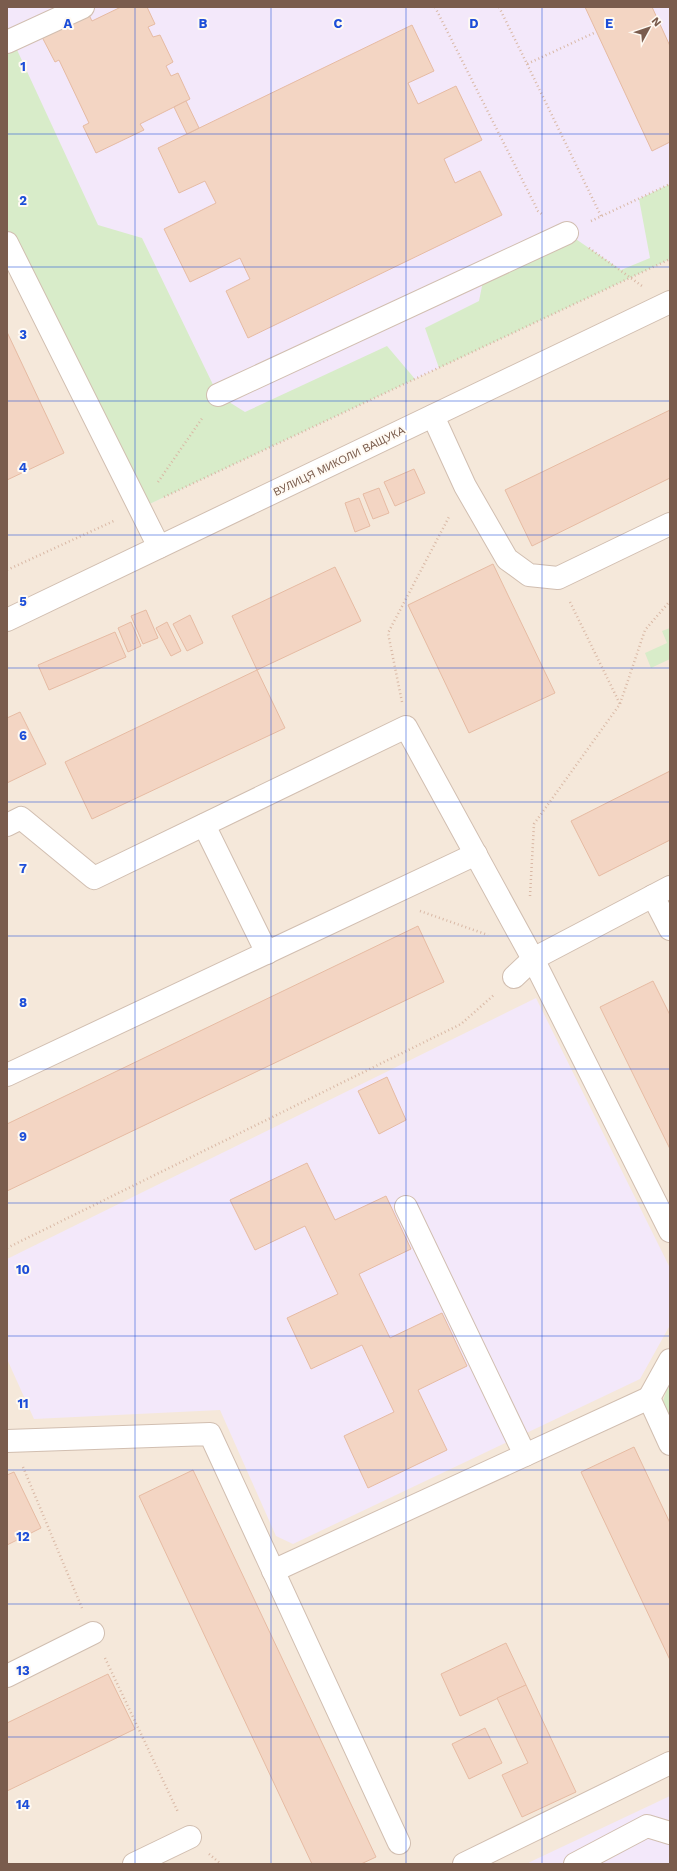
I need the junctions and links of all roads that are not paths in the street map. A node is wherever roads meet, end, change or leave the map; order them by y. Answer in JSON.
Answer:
{"nodes":[{"id":1,"x":83,"y":7,"type":"edge"},
{"id":2,"x":7,"y":42,"type":"edge"},
{"id":3,"x":567,"y":233,"type":"road end"},
{"id":4,"x":7,"y":243,"type":"edge"},
{"id":5,"x":668,"y":303,"type":"edge"},
{"id":6,"x":218,"y":395,"type":"road end"},
{"id":7,"x":433,"y":416,"type":"junction"},
{"id":8,"x":670,"y":524,"type":"edge"},
{"id":9,"x":159,"y":547,"type":"junction"},
{"id":10,"x":7,"y":620,"type":"edge"},
{"id":11,"x":7,"y":825,"type":"edge"},
{"id":12,"x":204,"y":825,"type":"junction"},
{"id":13,"x":476,"y":854,"type":"junction"},
{"id":14,"x":661,"y":892,"type":"edge"},
{"id":15,"x":670,"y":929,"type":"edge"},
{"id":16,"x":267,"y":953,"type":"junction"},
{"id":17,"x":531,"y":954,"type":"junction"},
{"id":18,"x":514,"y":977,"type":"road end"},
{"id":19,"x":7,"y":1075,"type":"edge"},
{"id":20,"x":406,"y":1207,"type":"dead end"},
{"id":21,"x":670,"y":1232,"type":"edge"},
{"id":22,"x":670,"y":1360,"type":"edge"},
{"id":23,"x":648,"y":1398,"type":"junction"},
{"id":24,"x":7,"y":1441,"type":"edge"},
{"id":25,"x":670,"y":1444,"type":"edge"},
{"id":26,"x":525,"y":1455,"type":"junction"},
{"id":27,"x":273,"y":1571,"type":"junction"},
{"id":28,"x":93,"y":1634,"type":"dead end"},
{"id":29,"x":7,"y":1676,"type":"edge"},
{"id":30,"x":670,"y":1763,"type":"edge"},
{"id":31,"x":670,"y":1833,"type":"edge"},
{"id":32,"x":190,"y":1837,"type":"dead end"},
{"id":33,"x":399,"y":1843,"type":"dead end"},
{"id":34,"x":134,"y":1864,"type":"edge"},
{"id":35,"x":464,"y":1864,"type":"edge"},
{"id":36,"x":575,"y":1864,"type":"edge"}],
"edges":[{"from":1,"to":2,"type":"street"},
{"from":3,"to":6,"type":"street"},
{"from":4,"to":9,"type":"street"},
{"from":5,"to":7,"type":"street","name":"ВУЛИЦЯ МИКОЛИ ВАЩУКА"},
{"from":7,"to":8,"type":"street"},
{"from":7,"to":9,"type":"street","name":"ВУЛИЦЯ МИКОЛИ ВАЩУКА"},
{"from":9,"to":10,"type":"street","name":"ВУЛИЦЯ МИКОЛИ ВАЩУКА"},
{"from":11,"to":12,"type":"street"},
{"from":12,"to":13,"type":"street"},
{"from":12,"to":16,"type":"street"},
{"from":13,"to":16,"type":"street"},
{"from":13,"to":17,"type":"street"},
{"from":14,"to":15,"type":"street"},
{"from":14,"to":17,"type":"street"},
{"from":16,"to":19,"type":"street"},
{"from":17,"to":18,"type":"street"},
{"from":17,"to":21,"type":"street"},
{"from":20,"to":26,"type":"street"},
{"from":22,"to":23,"type":"street"},
{"from":23,"to":25,"type":"street"},
{"from":23,"to":26,"type":"street"},
{"from":24,"to":27,"type":"street"},
{"from":26,"to":27,"type":"street"},
{"from":27,"to":33,"type":"street"},
{"from":28,"to":29,"type":"street"},
{"from":30,"to":35,"type":"street"},
{"from":31,"to":36,"type":"street"},
{"from":32,"to":34,"type":"street"}]}
